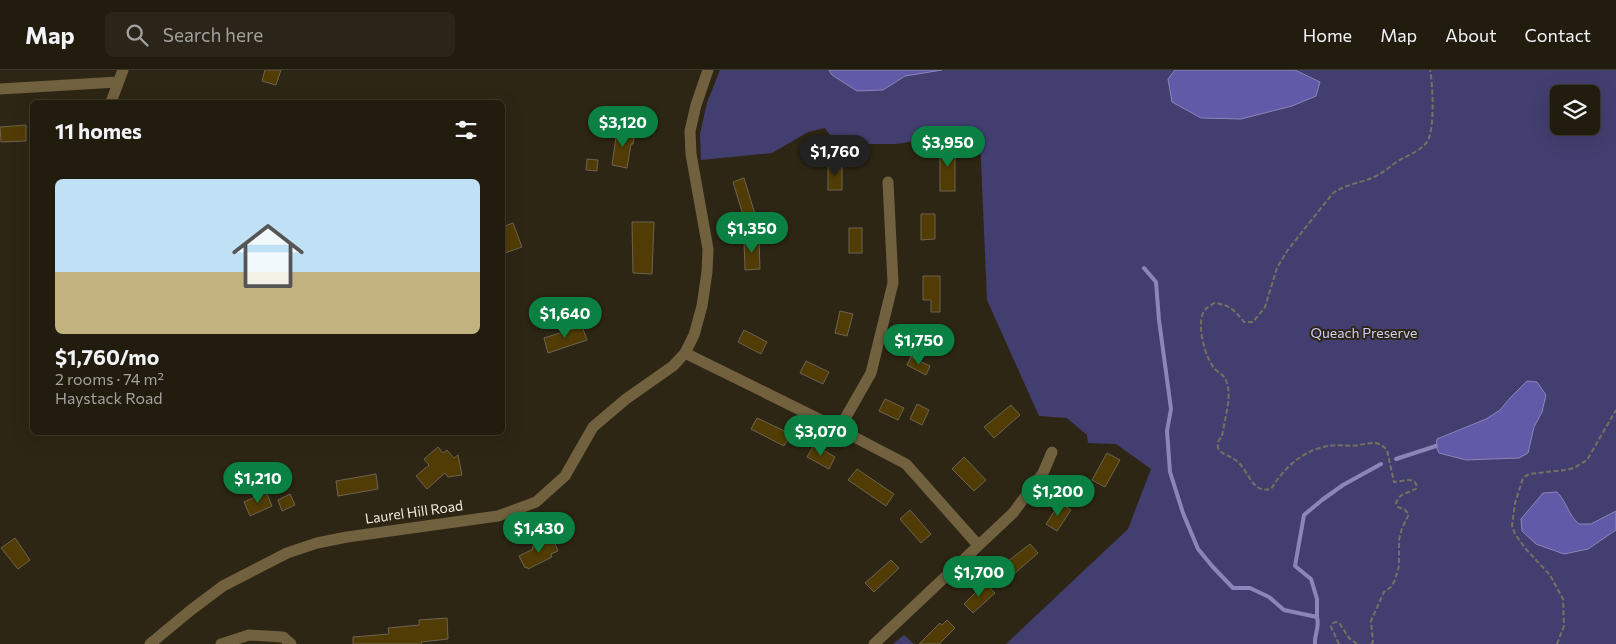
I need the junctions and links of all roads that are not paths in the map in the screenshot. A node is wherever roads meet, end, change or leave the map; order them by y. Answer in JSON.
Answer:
{"nodes":[{"id":1,"x":123,"y":70,"type":"edge"},
{"id":2,"x":708,"y":70,"type":"edge"},
{"id":3,"x":118,"y":82,"type":"junction"},
{"id":4,"x":0,"y":89,"type":"edge"},
{"id":5,"x":112,"y":100,"type":"edge"},
{"id":6,"x":888,"y":182,"type":"dead end"},
{"id":7,"x":685,"y":353,"type":"junction"},
{"id":8,"x":839,"y":429,"type":"junction"},
{"id":9,"x":1052,"y":452,"type":"dead end"},
{"id":10,"x":978,"y":545,"type":"junction"},
{"id":11,"x":150,"y":644,"type":"edge"},
{"id":12,"x":221,"y":644,"type":"edge"},
{"id":13,"x":291,"y":644,"type":"edge"},
{"id":14,"x":874,"y":644,"type":"edge"}],
"edges":[{"from":1,"to":3,"type":"street"},
{"from":2,"to":7,"type":"street","name":"Laurel Hill Road"},
{"from":3,"to":4,"type":"street"},
{"from":3,"to":5,"type":"street"},
{"from":6,"to":8,"type":"street"},
{"from":7,"to":8,"type":"street"},
{"from":7,"to":11,"type":"street","name":"Laurel Hill Road"},
{"from":8,"to":10,"type":"street"},
{"from":9,"to":10,"type":"street"},
{"from":10,"to":14,"type":"street"},
{"from":12,"to":13,"type":"street"}]}
